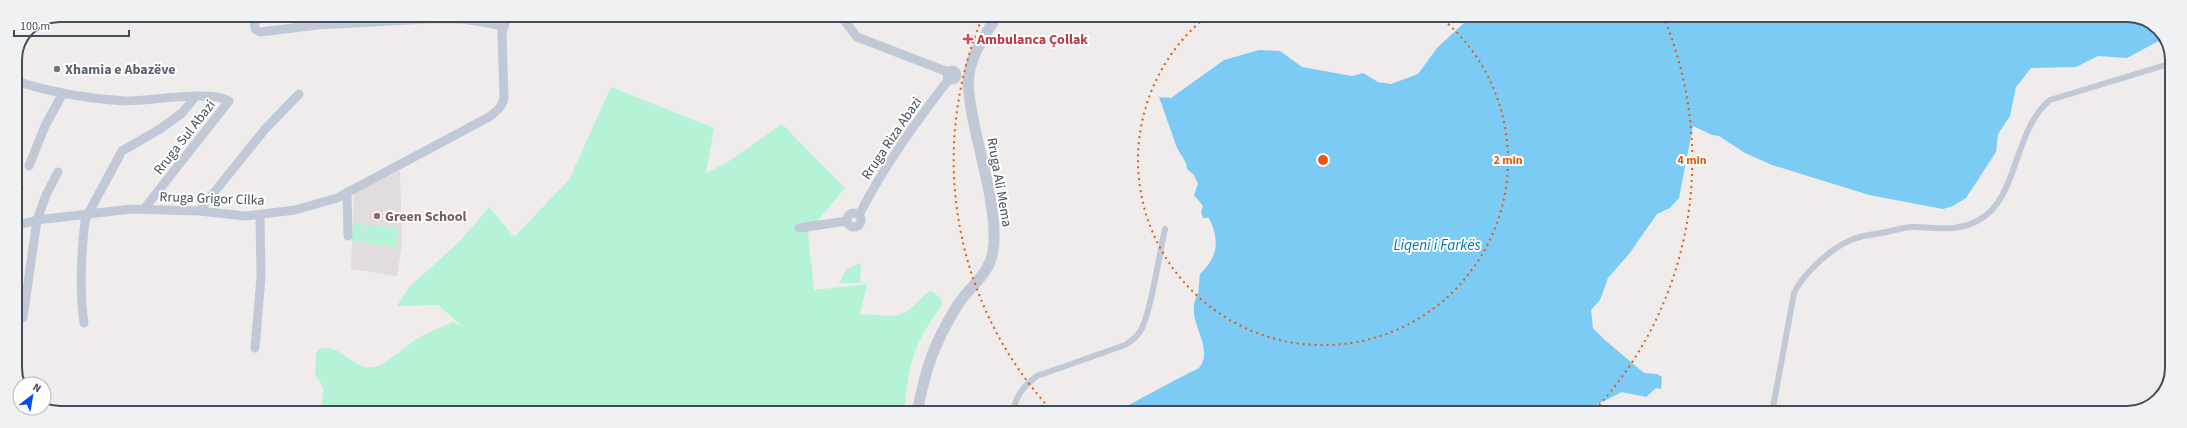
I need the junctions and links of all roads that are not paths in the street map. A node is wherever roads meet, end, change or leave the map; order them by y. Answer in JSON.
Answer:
{"nodes":[{"id":1,"x":254,"y":22,"type":"edge"},
{"id":2,"x":372,"y":22,"type":"edge"},
{"id":3,"x":489,"y":22,"type":"edge"},
{"id":4,"x":506,"y":22,"type":"edge"},
{"id":5,"x":845,"y":22,"type":"edge"},
{"id":6,"x":993,"y":22,"type":"edge"},
{"id":7,"x":504,"y":27,"type":"junction"},
{"id":8,"x":2165,"y":65,"type":"edge"},
{"id":9,"x":969,"y":75,"type":"junction"},
{"id":10,"x":951,"y":76,"type":"junction"},
{"id":11,"x":22,"y":83,"type":"edge"},
{"id":12,"x":63,"y":93,"type":"junction"},
{"id":13,"x":299,"y":94,"type":"dead end"},
{"id":14,"x":195,"y":97,"type":"junction"},
{"id":15,"x":30,"y":166,"type":"dead end"},
{"id":16,"x":58,"y":172,"type":"dead end"},
{"id":17,"x":347,"y":192,"type":"junction"},
{"id":18,"x":144,"y":209,"type":"junction"},
{"id":19,"x":199,"y":211,"type":"junction"},
{"id":20,"x":88,"y":214,"type":"junction"},
{"id":21,"x":260,"y":215,"type":"junction"},
{"id":22,"x":37,"y":220,"type":"junction"},
{"id":23,"x":22,"y":224,"type":"edge"},
{"id":24,"x":799,"y":228,"type":"dead end"},
{"id":25,"x":1165,"y":229,"type":"dead end"},
{"id":26,"x":348,"y":236,"type":"dead end"},
{"id":27,"x":23,"y":318,"type":"dead end"},
{"id":28,"x":84,"y":323,"type":"dead end"},
{"id":29,"x":255,"y":348,"type":"dead end"},
{"id":30,"x":918,"y":406,"type":"edge"},
{"id":31,"x":1014,"y":406,"type":"edge"},
{"id":32,"x":1773,"y":406,"type":"edge"}],
"edges":[{"from":1,"to":2,"type":"street"},
{"from":3,"to":7,"type":"street"},
{"from":4,"to":7,"type":"street"},
{"from":5,"to":10,"type":"street"},
{"from":6,"to":9,"type":"street","name":"Rruga Ali Mema"},
{"from":7,"to":17,"type":"street","name":"Rruga Grigor Cilka"},
{"from":8,"to":32,"type":"street"},
{"from":9,"to":10,"type":"street"},
{"from":9,"to":30,"type":"street","name":"Rruga Ali Mema"},
{"from":10,"to":24,"type":"street","name":"Rruga Riza Abazi"},
{"from":11,"to":12,"type":"street","name":"Rruga Sul Abazi"},
{"from":12,"to":14,"type":"street","name":"Rruga Sul Abazi"},
{"from":12,"to":15,"type":"street"},
{"from":13,"to":19,"type":"street"},
{"from":14,"to":18,"type":"street","name":"Rruga Sul Abazi"},
{"from":14,"to":20,"type":"street"},
{"from":16,"to":22,"type":"street"},
{"from":17,"to":21,"type":"street","name":"Rruga Grigor Cilka"},
{"from":17,"to":26,"type":"street"},
{"from":18,"to":19,"type":"street","name":"Rruga Grigor Cilka"},
{"from":18,"to":20,"type":"street","name":"Rruga Grigor Cilka"},
{"from":19,"to":21,"type":"street","name":"Rruga Grigor Cilka"},
{"from":20,"to":22,"type":"street","name":"Rruga Grigor Cilka"},
{"from":20,"to":28,"type":"street"},
{"from":21,"to":29,"type":"street"},
{"from":22,"to":23,"type":"street","name":"Rruga Grigor Cilka"},
{"from":22,"to":27,"type":"street"},
{"from":25,"to":31,"type":"street"}]}
